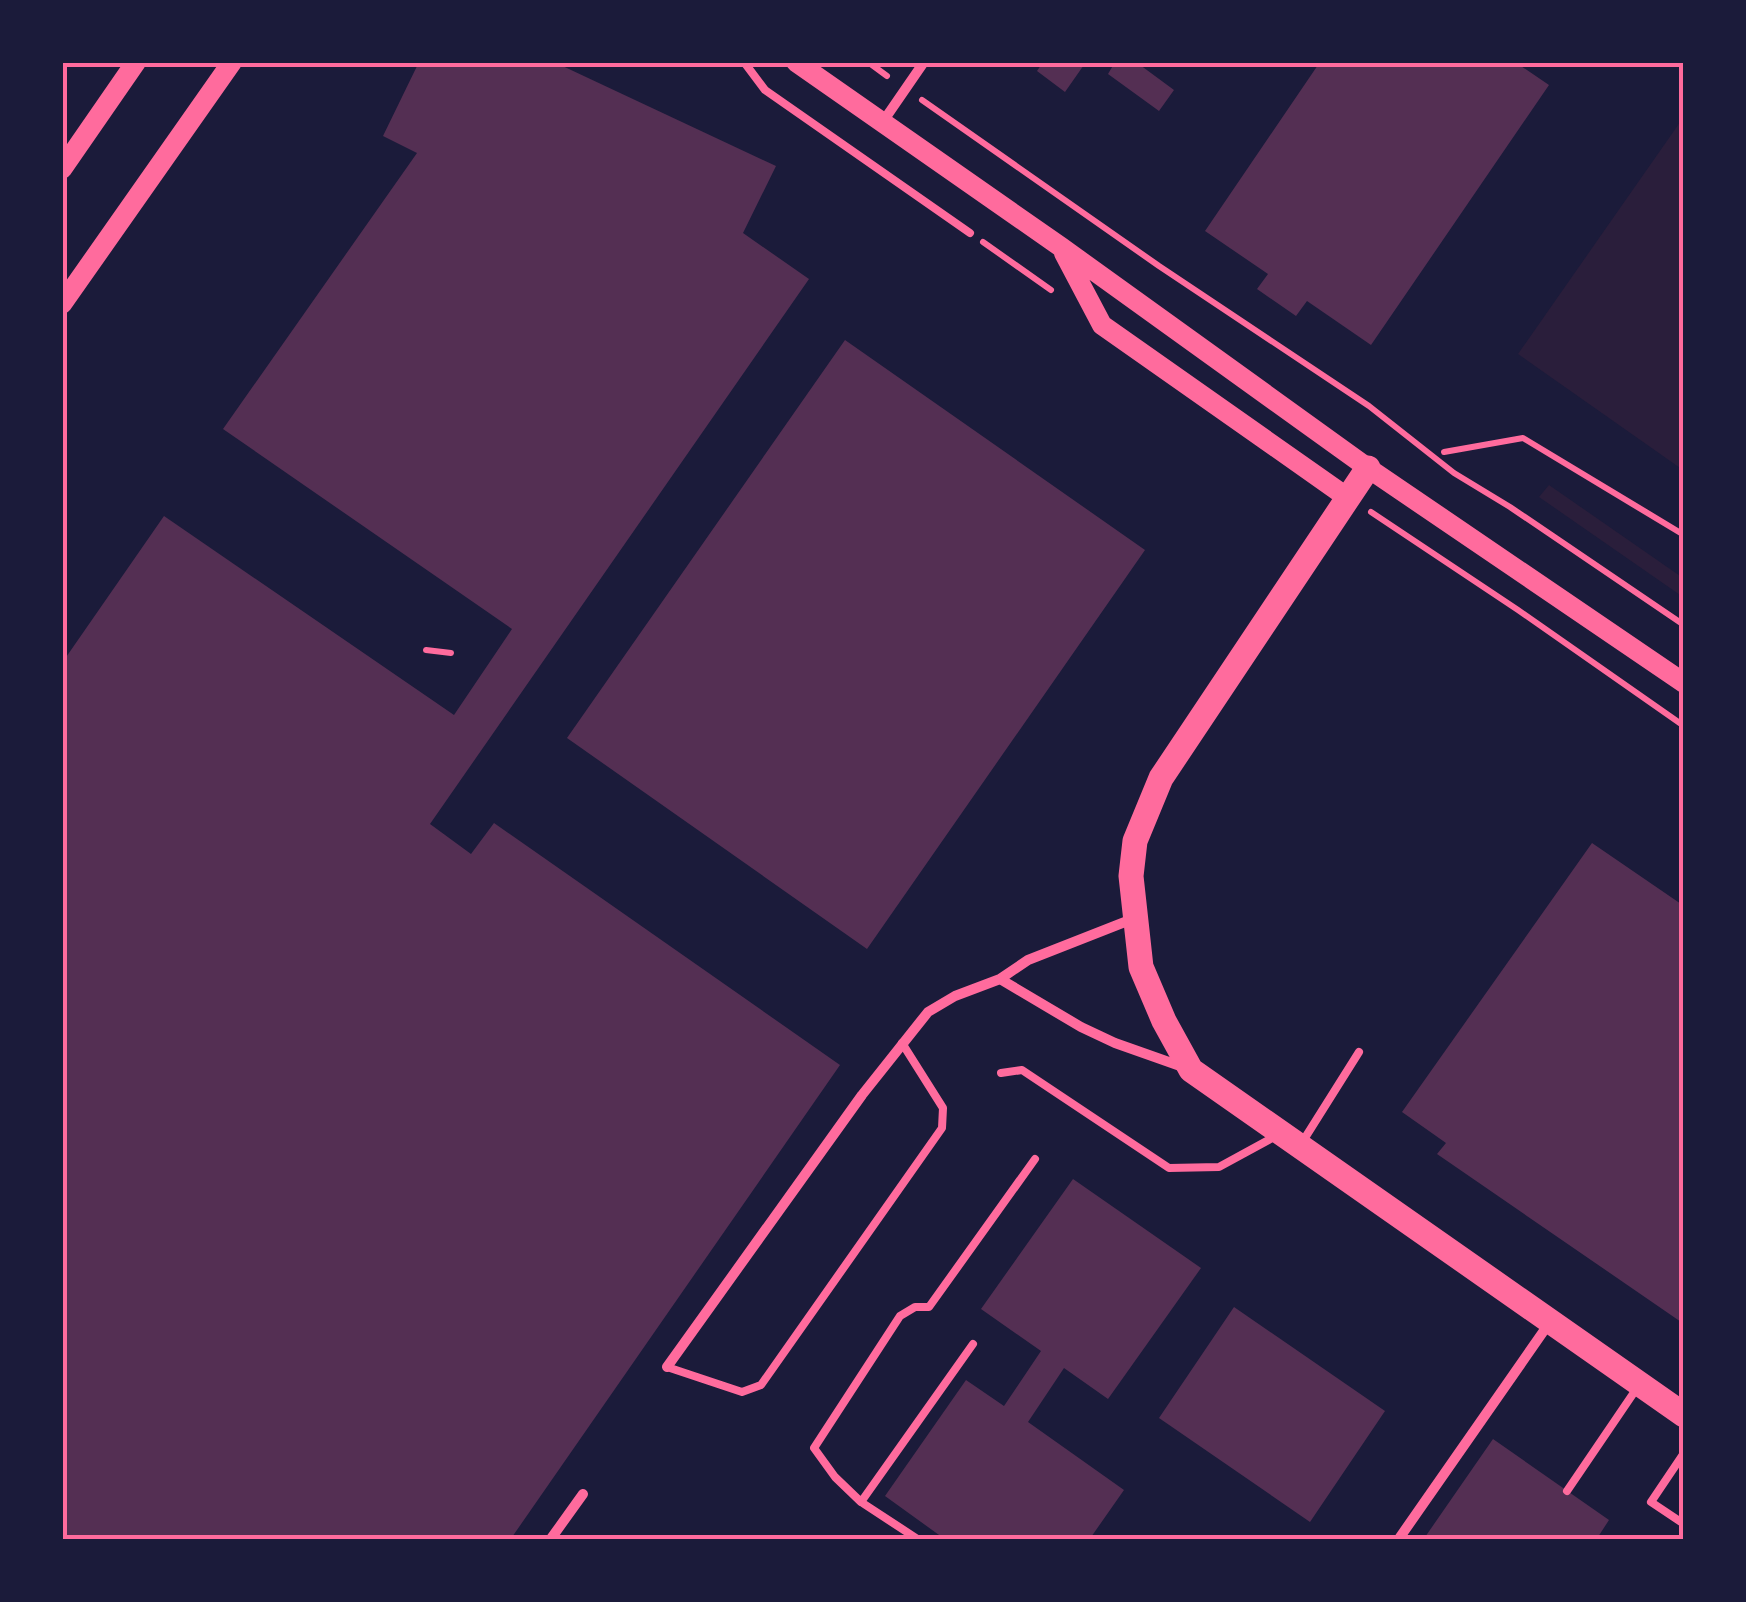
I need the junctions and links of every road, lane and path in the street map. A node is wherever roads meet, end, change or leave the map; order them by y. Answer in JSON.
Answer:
{"nodes":[{"id":1,"x":136,"y":62,"type":"edge"},
{"id":2,"x":232,"y":62,"type":"edge"},
{"id":3,"x":744,"y":62,"type":"edge"},
{"id":4,"x":796,"y":62,"type":"edge"},
{"id":5,"x":924,"y":62,"type":"edge"},
{"id":6,"x":906,"y":89,"type":"junction"},
{"id":7,"x":882,"y":123,"type":"junction"},
{"id":8,"x":62,"y":170,"type":"edge"},
{"id":9,"x":970,"y":233,"type":"joint"},
{"id":10,"x":1061,"y":247,"type":"junction"},
{"id":11,"x":1054,"y":292,"type":"dead end"},
{"id":12,"x":62,"y":304,"type":"edge"},
{"id":13,"x":1444,"y":452,"type":"dead end"},
{"id":14,"x":1368,"y":468,"type":"junction"},
{"id":15,"x":1348,"y":498,"type":"junction"},
{"id":16,"x":1684,"y":535,"type":"edge"},
{"id":17,"x":1684,"y":625,"type":"edge"},
{"id":18,"x":426,"y":650,"type":"dead end"},
{"id":19,"x":451,"y":653,"type":"dead end"},
{"id":20,"x":1684,"y":682,"type":"edge"},
{"id":21,"x":1684,"y":726,"type":"edge"},
{"id":22,"x":1135,"y":918,"type":"junction"},
{"id":23,"x":1000,"y":979,"type":"junction"},
{"id":24,"x":902,"y":1043,"type":"junction"},
{"id":25,"x":1359,"y":1052,"type":"dead end"},
{"id":26,"x":1192,"y":1070,"type":"junction"},
{"id":27,"x":1001,"y":1073,"type":"dead end"},
{"id":28,"x":1291,"y":1139,"type":"junction"},
{"id":29,"x":1034,"y":1160,"type":"dead end"},
{"id":30,"x":1550,"y":1322,"type":"junction"},
{"id":31,"x":973,"y":1344,"type":"dead end"},
{"id":32,"x":667,"y":1367,"type":"joint"},
{"id":33,"x":1640,"y":1384,"type":"junction"},
{"id":34,"x":1684,"y":1415,"type":"edge"},
{"id":35,"x":1684,"y":1452,"type":"edge"},
{"id":36,"x":1567,"y":1491,"type":"dead end"},
{"id":37,"x":582,"y":1494,"type":"dead end"},
{"id":38,"x":861,"y":1502,"type":"junction"},
{"id":39,"x":1684,"y":1524,"type":"edge"},
{"id":40,"x":550,"y":1540,"type":"edge"},
{"id":41,"x":919,"y":1540,"type":"edge"},
{"id":42,"x":1398,"y":1540,"type":"edge"}],
"edges":[{"from":1,"to":8,"type":"main road"},
{"from":2,"to":12,"type":"main road"},
{"from":3,"to":9,"type":"lane"},
{"from":4,"to":7,"type":"main road"},
{"from":5,"to":6,"type":"street"},
{"from":6,"to":7,"type":"street"},
{"from":6,"to":17,"type":"path"},
{"from":7,"to":10,"type":"main road"},
{"from":9,"to":11,"type":"path"},
{"from":10,"to":14,"type":"main road"},
{"from":10,"to":15,"type":"main road"},
{"from":13,"to":16,"type":"path"},
{"from":14,"to":15,"type":"main road"},
{"from":14,"to":20,"type":"main road"},
{"from":15,"to":21,"type":"path"},
{"from":15,"to":22,"type":"main road"},
{"from":18,"to":19,"type":"path"},
{"from":22,"to":23,"type":"street"},
{"from":22,"to":26,"type":"main road"},
{"from":23,"to":24,"type":"street"},
{"from":23,"to":26,"type":"street"},
{"from":24,"to":32,"type":"street"},
{"from":24,"to":32,"type":"lane"},
{"from":25,"to":28,"type":"lane"},
{"from":26,"to":28,"type":"main road"},
{"from":27,"to":28,"type":"lane"},
{"from":28,"to":30,"type":"main road"},
{"from":29,"to":38,"type":"lane"},
{"from":30,"to":33,"type":"main road"},
{"from":30,"to":42,"type":"street"},
{"from":31,"to":38,"type":"lane"},
{"from":33,"to":34,"type":"main road"},
{"from":33,"to":36,"type":"lane"},
{"from":35,"to":39,"type":"lane"},
{"from":37,"to":40,"type":"street"},
{"from":38,"to":41,"type":"lane"}]}
